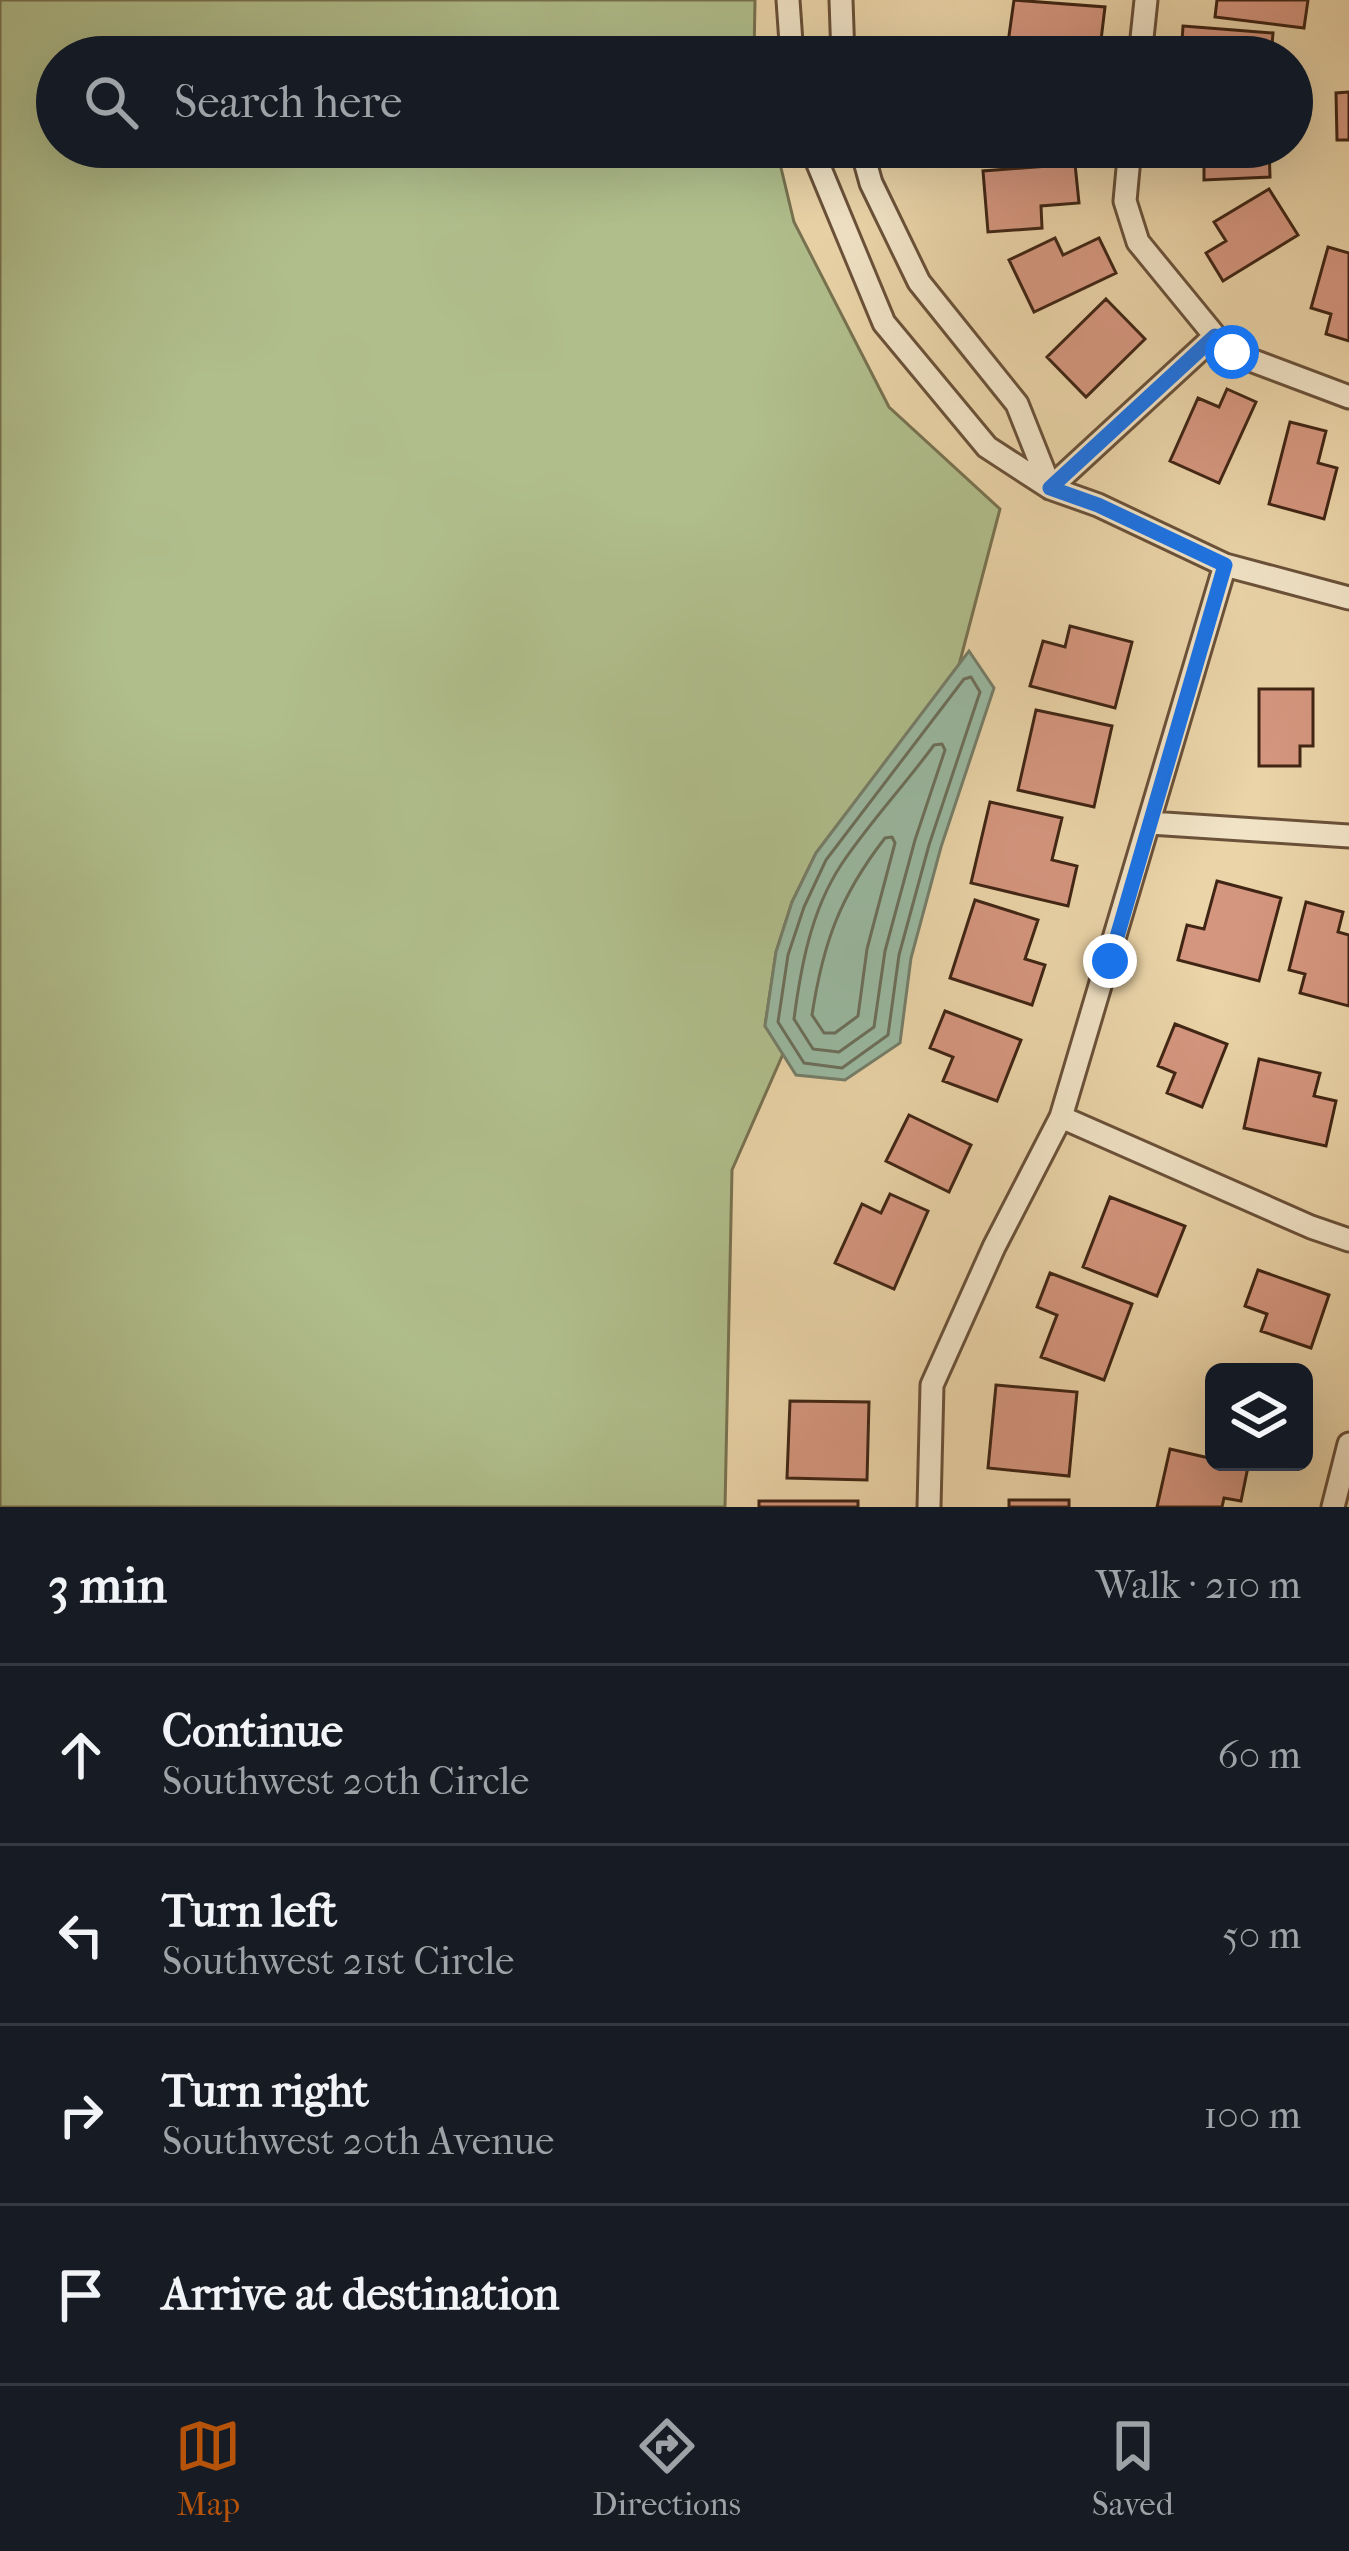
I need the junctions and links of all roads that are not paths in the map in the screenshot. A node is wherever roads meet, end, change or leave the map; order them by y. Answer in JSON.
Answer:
{"nodes":[{"id":1,"x":788,"y":0,"type":"edge"},
{"id":2,"x":841,"y":0,"type":"edge"},
{"id":3,"x":1146,"y":0,"type":"edge"},
{"id":4,"x":791,"y":36,"type":"edge"},
{"id":5,"x":842,"y":36,"type":"edge"},
{"id":6,"x":1142,"y":36,"type":"edge"},
{"id":7,"x":821,"y":168,"type":"edge"},
{"id":8,"x":867,"y":168,"type":"edge"},
{"id":9,"x":1128,"y":168,"type":"edge"},
{"id":10,"x":1215,"y":336,"type":"junction"},
{"id":11,"x":1349,"y":397,"type":"edge"},
{"id":12,"x":1050,"y":488,"type":"junction"},
{"id":13,"x":1225,"y":565,"type":"junction"},
{"id":14,"x":1349,"y":598,"type":"edge"},
{"id":15,"x":1150,"y":823,"type":"junction"},
{"id":16,"x":1349,"y":836,"type":"edge"},
{"id":17,"x":1060,"y":1117,"type":"junction"},
{"id":18,"x":1349,"y":1240,"type":"edge"},
{"id":19,"x":1349,"y":1444,"type":"edge"},
{"id":20,"x":929,"y":1507,"type":"edge"},
{"id":21,"x":1333,"y":1507,"type":"edge"}],
"edges":[{"from":1,"to":4,"type":"street"},
{"from":2,"to":5,"type":"street"},
{"from":3,"to":6,"type":"street"},
{"from":7,"to":12,"type":"street"},
{"from":8,"to":12,"type":"street"},
{"from":9,"to":10,"type":"street"},
{"from":10,"to":11,"type":"street"},
{"from":10,"to":12,"type":"street"},
{"from":12,"to":13,"type":"street"},
{"from":13,"to":14,"type":"street"},
{"from":13,"to":15,"type":"street"},
{"from":15,"to":16,"type":"street"},
{"from":15,"to":17,"type":"street"},
{"from":17,"to":18,"type":"street"},
{"from":17,"to":20,"type":"street"},
{"from":19,"to":21,"type":"street"}]}
